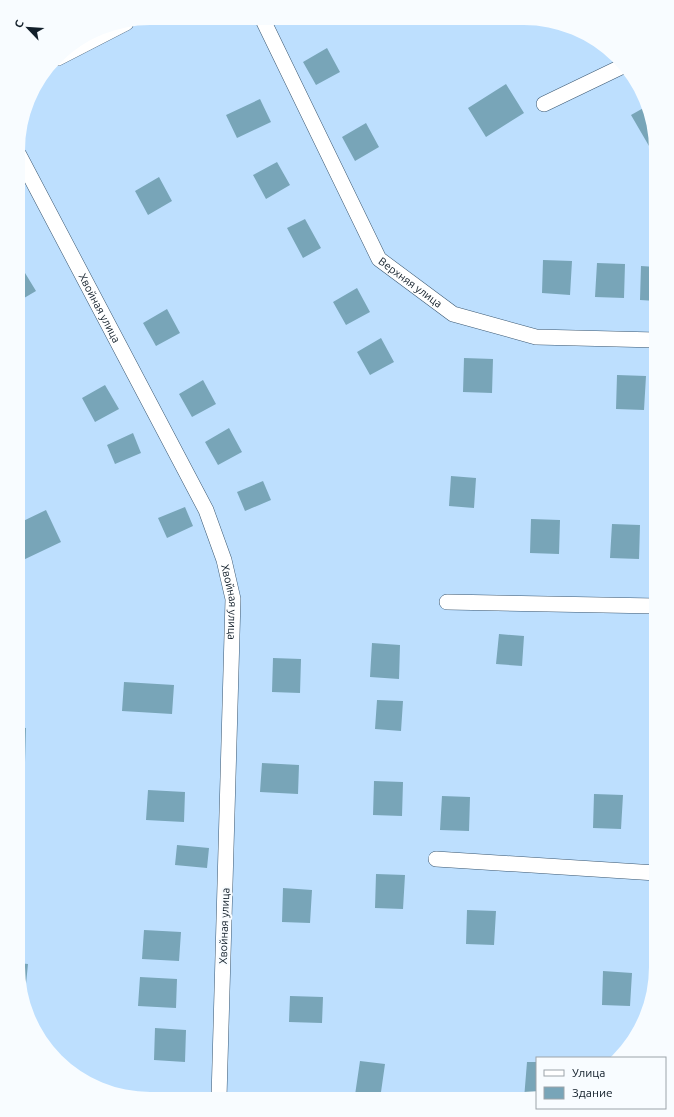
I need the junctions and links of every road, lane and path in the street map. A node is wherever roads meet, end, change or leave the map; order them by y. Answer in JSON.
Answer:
{"nodes":[{"id":1,"x":265,"y":25,"type":"edge"},
{"id":2,"x":107,"y":33,"type":"edge"},
{"id":3,"x":78,"y":48,"type":"edge"},
{"id":4,"x":618,"y":68,"type":"edge"},
{"id":5,"x":544,"y":104,"type":"dead end"},
{"id":6,"x":25,"y":166,"type":"edge"},
{"id":7,"x":649,"y":340,"type":"edge"},
{"id":8,"x":447,"y":602,"type":"dead end"},
{"id":9,"x":649,"y":606,"type":"edge"},
{"id":10,"x":436,"y":859,"type":"dead end"},
{"id":11,"x":649,"y":873,"type":"edge"},
{"id":12,"x":219,"y":1092,"type":"edge"}],
"edges":[{"from":1,"to":7,"type":"street","name":"Верхняя улица"},
{"from":2,"to":3,"type":"street"},
{"from":4,"to":5,"type":"street"},
{"from":6,"to":12,"type":"street","name":"Хвойная улица"},
{"from":8,"to":9,"type":"street"},
{"from":10,"to":11,"type":"street"}]}
